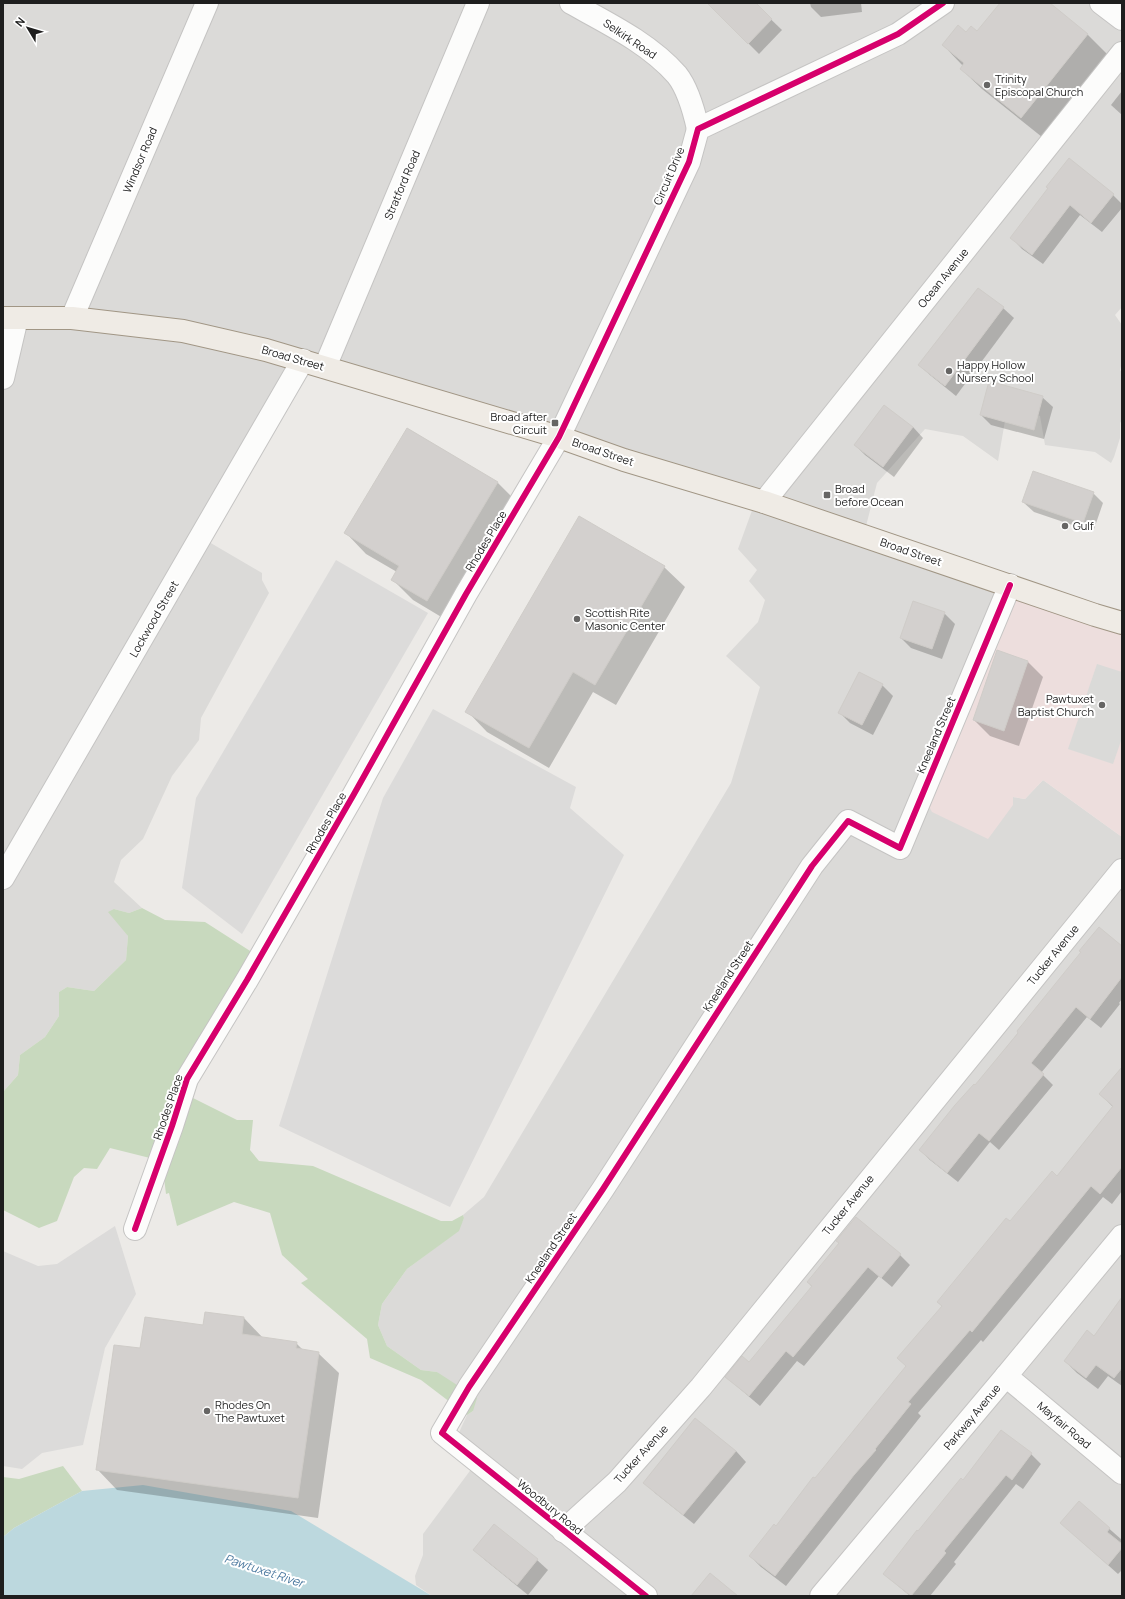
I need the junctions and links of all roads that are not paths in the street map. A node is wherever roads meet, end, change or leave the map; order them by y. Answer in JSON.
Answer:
{"nodes":[{"id":1,"x":207,"y":3,"type":"edge"},
{"id":2,"x":478,"y":3,"type":"edge"},
{"id":3,"x":571,"y":3,"type":"edge"},
{"id":4,"x":943,"y":3,"type":"edge"},
{"id":5,"x":1101,"y":3,"type":"edge"},
{"id":6,"x":1122,"y":19,"type":"edge"},
{"id":7,"x":1122,"y":54,"type":"edge"},
{"id":8,"x":698,"y":128,"type":"junction"},
{"id":9,"x":10,"y":318,"type":"edge"},
{"id":10,"x":72,"y":318,"type":"junction"},
{"id":11,"x":303,"y":360,"type":"junction"},
{"id":12,"x":325,"y":367,"type":"junction"},
{"id":13,"x":3,"y":378,"type":"edge"},
{"id":14,"x":559,"y":437,"type":"junction"},
{"id":15,"x":764,"y":502,"type":"junction"},
{"id":16,"x":1010,"y":585,"type":"junction"},
{"id":17,"x":1122,"y":623,"type":"edge"},
{"id":18,"x":1122,"y":870,"type":"edge"},
{"id":19,"x":3,"y":878,"type":"edge"},
{"id":20,"x":135,"y":1229,"type":"dead end"},
{"id":21,"x":1122,"y":1236,"type":"edge"},
{"id":22,"x":1006,"y":1376,"type":"junction"},
{"id":23,"x":442,"y":1433,"type":"joint"},
{"id":24,"x":1122,"y":1473,"type":"edge"},
{"id":25,"x":563,"y":1531,"type":"junction"},
{"id":26,"x":646,"y":1596,"type":"edge"},
{"id":27,"x":820,"y":1596,"type":"edge"}],
"edges":[{"from":1,"to":10,"type":"street","name":"Windsor Road"},
{"from":2,"to":12,"type":"street","name":"Stratford Road"},
{"from":3,"to":8,"type":"street","name":"Selkirk Road"},
{"from":4,"to":8,"type":"street"},
{"from":5,"to":6,"type":"street"},
{"from":7,"to":15,"type":"street","name":"Ocean Avenue"},
{"from":8,"to":14,"type":"street","name":"Circuit Drive"},
{"from":9,"to":10,"type":"main road","name":"Broad Street"},
{"from":9,"to":13,"type":"street"},
{"from":10,"to":11,"type":"main road","name":"Broad Street"},
{"from":11,"to":12,"type":"main road","name":"Broad Street"},
{"from":11,"to":19,"type":"street","name":"Lockwood Street"},
{"from":12,"to":14,"type":"main road","name":"Broad Street"},
{"from":14,"to":15,"type":"main road","name":"Broad Street"},
{"from":14,"to":20,"type":"street","name":"Rhodes Place"},
{"from":15,"to":16,"type":"main road","name":"Broad Street"},
{"from":16,"to":17,"type":"main road","name":"Broad Street"},
{"from":16,"to":23,"type":"street","name":"Kneeland Street"},
{"from":18,"to":25,"type":"street","name":"Tucker Avenue"},
{"from":21,"to":22,"type":"street","name":"Parkway Avenue"},
{"from":22,"to":24,"type":"street","name":"Mayfair Road"},
{"from":22,"to":27,"type":"street","name":"Parkway Avenue"},
{"from":23,"to":25,"type":"street","name":"Woodbury Road"},
{"from":25,"to":26,"type":"street","name":"Woodbury Road"}]}
